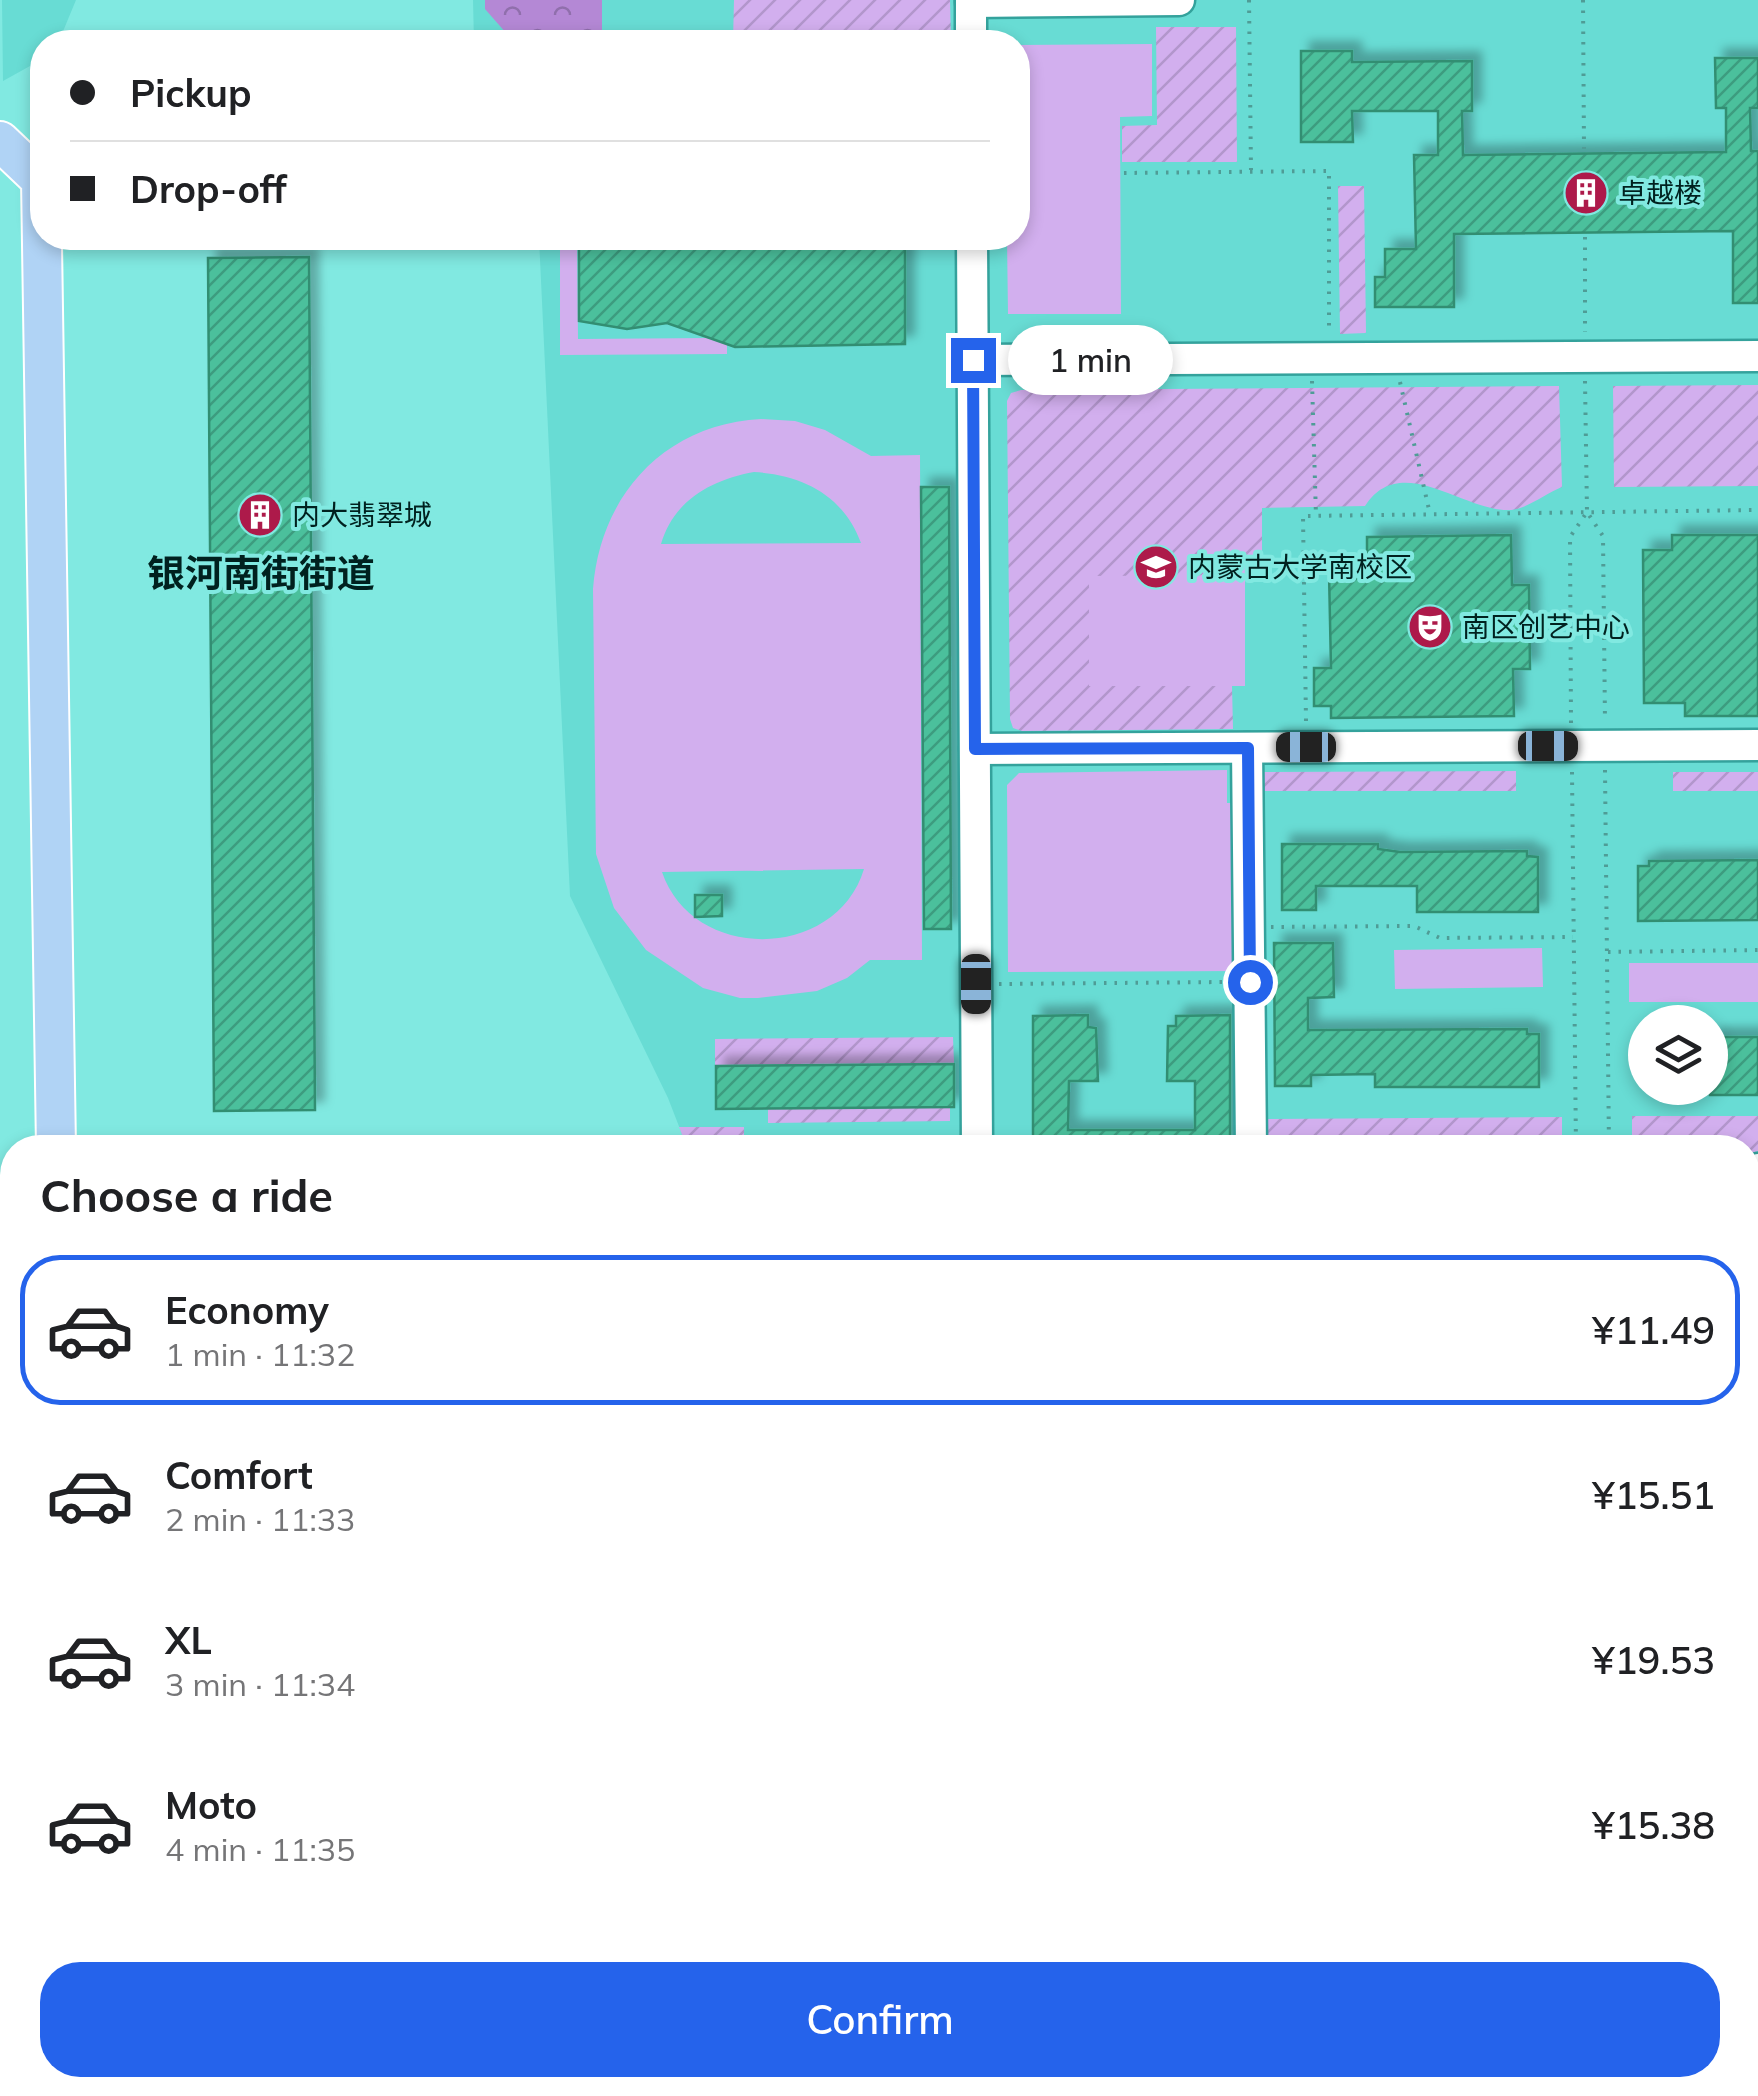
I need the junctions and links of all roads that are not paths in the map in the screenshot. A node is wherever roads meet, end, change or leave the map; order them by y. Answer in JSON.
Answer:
{"nodes":[{"id":1,"x":1179,"y":0,"type":"edge"},
{"id":2,"x":971,"y":1,"type":"edge"},
{"id":3,"x":971,"y":30,"type":"edge"},
{"id":4,"x":0,"y":141,"type":"edge"},
{"id":5,"x":30,"y":170,"type":"edge"},
{"id":6,"x":42,"y":250,"type":"edge"},
{"id":7,"x":972,"y":250,"type":"edge"},
{"id":8,"x":1758,"y":356,"type":"edge"},
{"id":9,"x":973,"y":360,"type":"junction"},
{"id":10,"x":1758,"y":745,"type":"edge"},
{"id":11,"x":1248,"y":748,"type":"junction"},
{"id":12,"x":975,"y":749,"type":"junction"},
{"id":13,"x":56,"y":1135,"type":"edge"},
{"id":14,"x":978,"y":1135,"type":"edge"},
{"id":15,"x":1251,"y":1135,"type":"edge"}],
"edges":[{"from":1,"to":2,"type":"lane"},
{"from":2,"to":3,"type":"lane"},
{"from":4,"to":5,"type":"main road"},
{"from":6,"to":13,"type":"main road"},
{"from":7,"to":9,"type":"lane"},
{"from":8,"to":9,"type":"lane"},
{"from":9,"to":12,"type":"lane"},
{"from":10,"to":11,"type":"lane"},
{"from":11,"to":12,"type":"lane"},
{"from":11,"to":15,"type":"lane"},
{"from":12,"to":14,"type":"lane"}]}
